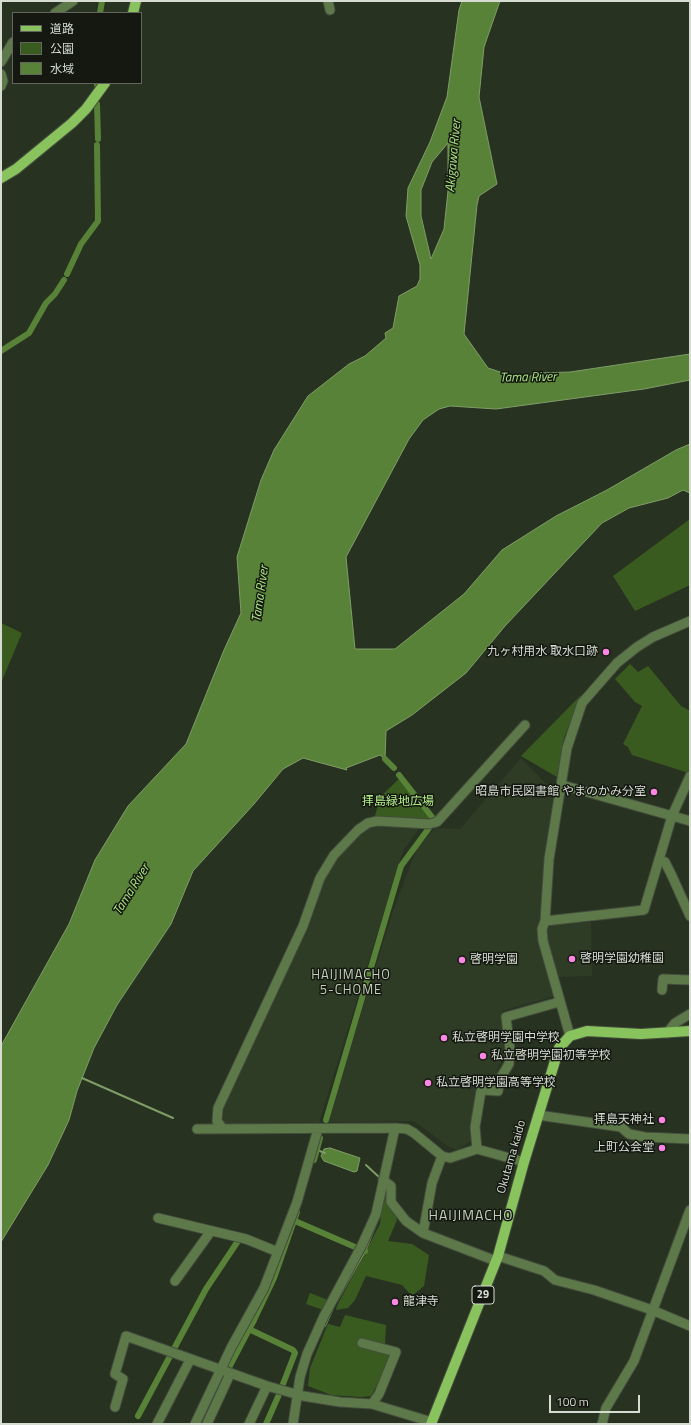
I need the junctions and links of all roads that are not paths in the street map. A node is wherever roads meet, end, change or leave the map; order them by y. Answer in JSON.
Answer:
{"nodes":[{"id":1,"x":73,"y":1,"type":"edge"},
{"id":2,"x":136,"y":1,"type":"edge"},
{"id":3,"x":56,"y":12,"type":"edge"},
{"id":4,"x":133,"y":12,"type":"edge"},
{"id":5,"x":12,"y":44,"type":"edge"},
{"id":6,"x":1,"y":62,"type":"edge"},
{"id":7,"x":1,"y":74,"type":"edge"},
{"id":8,"x":104,"y":84,"type":"edge"},
{"id":9,"x":1,"y":86,"type":"edge"},
{"id":10,"x":1,"y":178,"type":"edge"},
{"id":11,"x":690,"y":621,"type":"edge"},
{"id":12,"x":525,"y":725,"type":"dead end"},
{"id":13,"x":690,"y":776,"type":"edge"},
{"id":14,"x":562,"y":785,"type":"junction"},
{"id":15,"x":672,"y":816,"type":"junction"},
{"id":16,"x":690,"y":821,"type":"edge"},
{"id":17,"x":659,"y":859,"type":"junction"},
{"id":18,"x":690,"y":916,"type":"edge"},
{"id":19,"x":545,"y":921,"type":"junction"},
{"id":20,"x":690,"y":980,"type":"edge"},
{"id":21,"x":662,"y":990,"type":"dead end"},
{"id":22,"x":559,"y":1002,"type":"junction"},
{"id":23,"x":690,"y":1014,"type":"edge"},
{"id":24,"x":690,"y":1031,"type":"edge"},
{"id":25,"x":667,"y":1033,"type":"junction"},
{"id":26,"x":570,"y":1036,"type":"junction"},
{"id":27,"x":538,"y":1115,"type":"junction"},
{"id":28,"x":395,"y":1128,"type":"junction"},
{"id":29,"x":197,"y":1129,"type":"dead end"},
{"id":30,"x":223,"y":1129,"type":"junction"},
{"id":31,"x":318,"y":1129,"type":"junction"},
{"id":32,"x":690,"y":1139,"type":"edge"},
{"id":33,"x":478,"y":1149,"type":"junction"},
{"id":34,"x":442,"y":1156,"type":"junction"},
{"id":35,"x":524,"y":1162,"type":"junction"},
{"id":36,"x":383,"y":1180,"type":"junction"},
{"id":37,"x":690,"y":1210,"type":"edge"},
{"id":38,"x":158,"y":1218,"type":"dead end"},
{"id":39,"x":211,"y":1231,"type":"junction"},
{"id":40,"x":423,"y":1233,"type":"junction"},
{"id":41,"x":278,"y":1252,"type":"junction"},
{"id":42,"x":497,"y":1258,"type":"junction"},
{"id":43,"x":175,"y":1281,"type":"dead end"},
{"id":44,"x":652,"y":1310,"type":"junction"},
{"id":45,"x":689,"y":1325,"type":"edge"},
{"id":46,"x":362,"y":1343,"type":"dead end"},
{"id":47,"x":190,"y":1360,"type":"junction"},
{"id":48,"x":225,"y":1371,"type":"junction"},
{"id":49,"x":267,"y":1386,"type":"junction"},
{"id":50,"x":300,"y":1395,"type":"junction"},
{"id":51,"x":372,"y":1404,"type":"junction"},
{"id":52,"x":115,"y":1407,"type":"dead end"},
{"id":53,"x":431,"y":1423,"type":"edge"},
{"id":54,"x":157,"y":1424,"type":"edge"},
{"id":55,"x":195,"y":1424,"type":"edge"},
{"id":56,"x":207,"y":1424,"type":"edge"},
{"id":57,"x":249,"y":1424,"type":"edge"},
{"id":58,"x":293,"y":1424,"type":"edge"},
{"id":59,"x":602,"y":1424,"type":"edge"}],
"edges":[{"from":1,"to":3,"type":"street"},
{"from":2,"to":4,"type":"main road"},
{"from":5,"to":6,"type":"street"},
{"from":7,"to":9,"type":"street"},
{"from":8,"to":10,"type":"main road"},
{"from":11,"to":14,"type":"street"},
{"from":12,"to":30,"type":"street"},
{"from":13,"to":15,"type":"street"},
{"from":14,"to":15,"type":"street"},
{"from":14,"to":19,"type":"street"},
{"from":15,"to":16,"type":"street"},
{"from":15,"to":17,"type":"street"},
{"from":17,"to":18,"type":"street"},
{"from":17,"to":19,"type":"street"},
{"from":19,"to":22,"type":"street"},
{"from":20,"to":21,"type":"street"},
{"from":22,"to":26,"type":"street"},
{"from":22,"to":33,"type":"street"},
{"from":23,"to":25,"type":"street"},
{"from":24,"to":25,"type":"main road"},
{"from":25,"to":26,"type":"main road"},
{"from":26,"to":27,"type":"main road","name":"Okutama kaido","number":"29"},
{"from":27,"to":32,"type":"street"},
{"from":27,"to":35,"type":"main road","name":"Okutama kaido","number":"29"},
{"from":28,"to":31,"type":"street"},
{"from":28,"to":34,"type":"street"},
{"from":28,"to":36,"type":"street"},
{"from":29,"to":30,"type":"street"},
{"from":30,"to":31,"type":"street"},
{"from":31,"to":41,"type":"street"},
{"from":33,"to":34,"type":"street"},
{"from":33,"to":35,"type":"street"},
{"from":34,"to":40,"type":"street"},
{"from":35,"to":42,"type":"main road","name":"Okutama kaido","number":"29"},
{"from":36,"to":40,"type":"street"},
{"from":36,"to":50,"type":"street"},
{"from":37,"to":44,"type":"street"},
{"from":38,"to":39,"type":"street"},
{"from":39,"to":41,"type":"street"},
{"from":39,"to":43,"type":"street"},
{"from":40,"to":42,"type":"street"},
{"from":41,"to":48,"type":"street"},
{"from":42,"to":44,"type":"street"},
{"from":42,"to":53,"type":"main road","name":"Okutama kaido","number":"29"},
{"from":44,"to":45,"type":"street"},
{"from":44,"to":59,"type":"street"},
{"from":46,"to":51,"type":"street"},
{"from":47,"to":48,"type":"street"},
{"from":47,"to":52,"type":"street"},
{"from":47,"to":54,"type":"street"},
{"from":48,"to":49,"type":"street"},
{"from":48,"to":55,"type":"street"},
{"from":48,"to":56,"type":"street"},
{"from":49,"to":50,"type":"street"},
{"from":49,"to":57,"type":"street"},
{"from":50,"to":51,"type":"street"},
{"from":50,"to":58,"type":"street"},
{"from":51,"to":53,"type":"street"}]}
